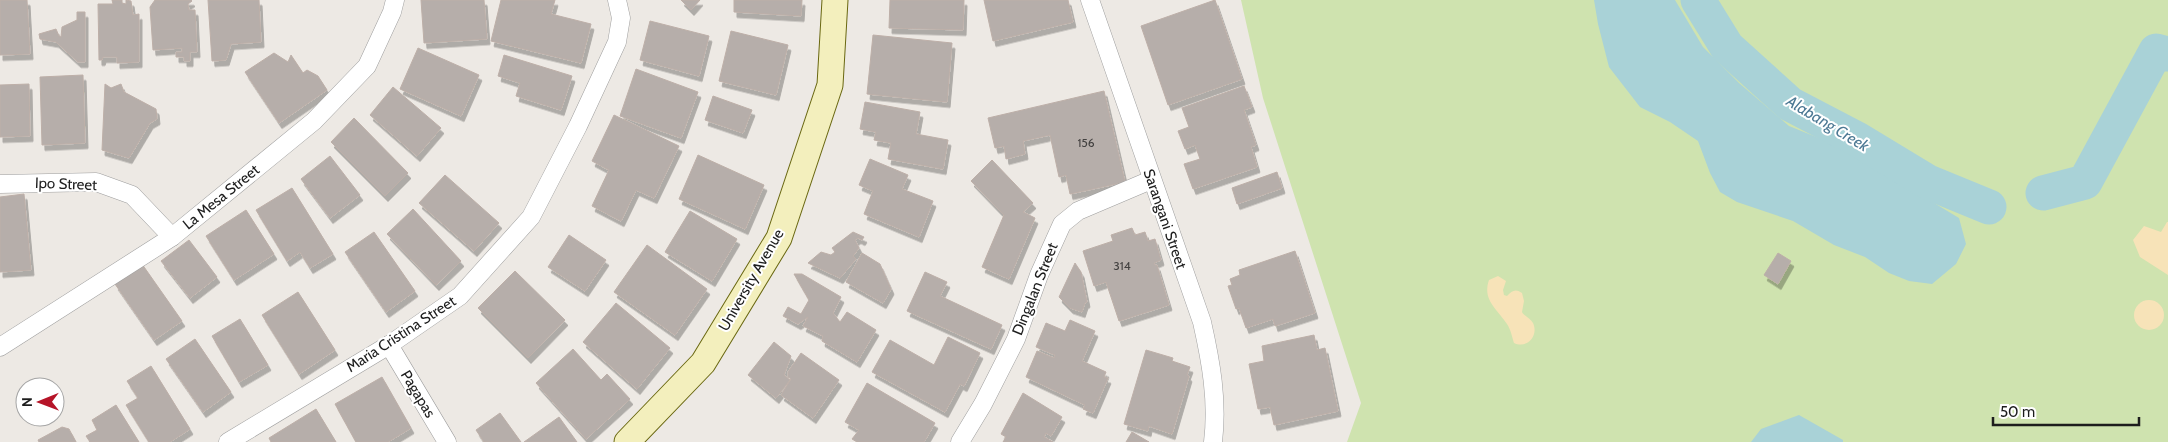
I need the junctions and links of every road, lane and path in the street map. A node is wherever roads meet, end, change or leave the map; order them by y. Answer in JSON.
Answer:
{"nodes":[{"id":1,"x":395,"y":0,"type":"edge"},
{"id":2,"x":616,"y":0,"type":"edge"},
{"id":3,"x":835,"y":0,"type":"edge"},
{"id":4,"x":1090,"y":0,"type":"edge"},
{"id":5,"x":1151,"y":180,"type":"junction"},
{"id":6,"x":0,"y":184,"type":"edge"},
{"id":7,"x":172,"y":237,"type":"junction"},
{"id":8,"x":389,"y":345,"type":"junction"},
{"id":9,"x":0,"y":347,"type":"edge"},
{"id":10,"x":228,"y":442,"type":"edge"},
{"id":11,"x":447,"y":442,"type":"edge"},
{"id":12,"x":627,"y":442,"type":"edge"},
{"id":13,"x":960,"y":442,"type":"edge"},
{"id":14,"x":1213,"y":442,"type":"edge"}],
"edges":[{"from":1,"to":7,"type":"street","name":"La Mesa Street"},
{"from":2,"to":8,"type":"street","name":"Maria Cristina Street"},
{"from":3,"to":12,"type":"street","name":"University Avenue"},
{"from":4,"to":5,"type":"street","name":"Sarangani Street"},
{"from":5,"to":13,"type":"street","name":"Dingalan Street"},
{"from":5,"to":14,"type":"street","name":"Sarangani Street"},
{"from":6,"to":7,"type":"street","name":"Ipo Street"},
{"from":7,"to":9,"type":"street","name":"La Mesa Street"},
{"from":8,"to":10,"type":"street","name":"Maria Cristina Street"},
{"from":8,"to":11,"type":"street","name":"Pagapas"}]}
